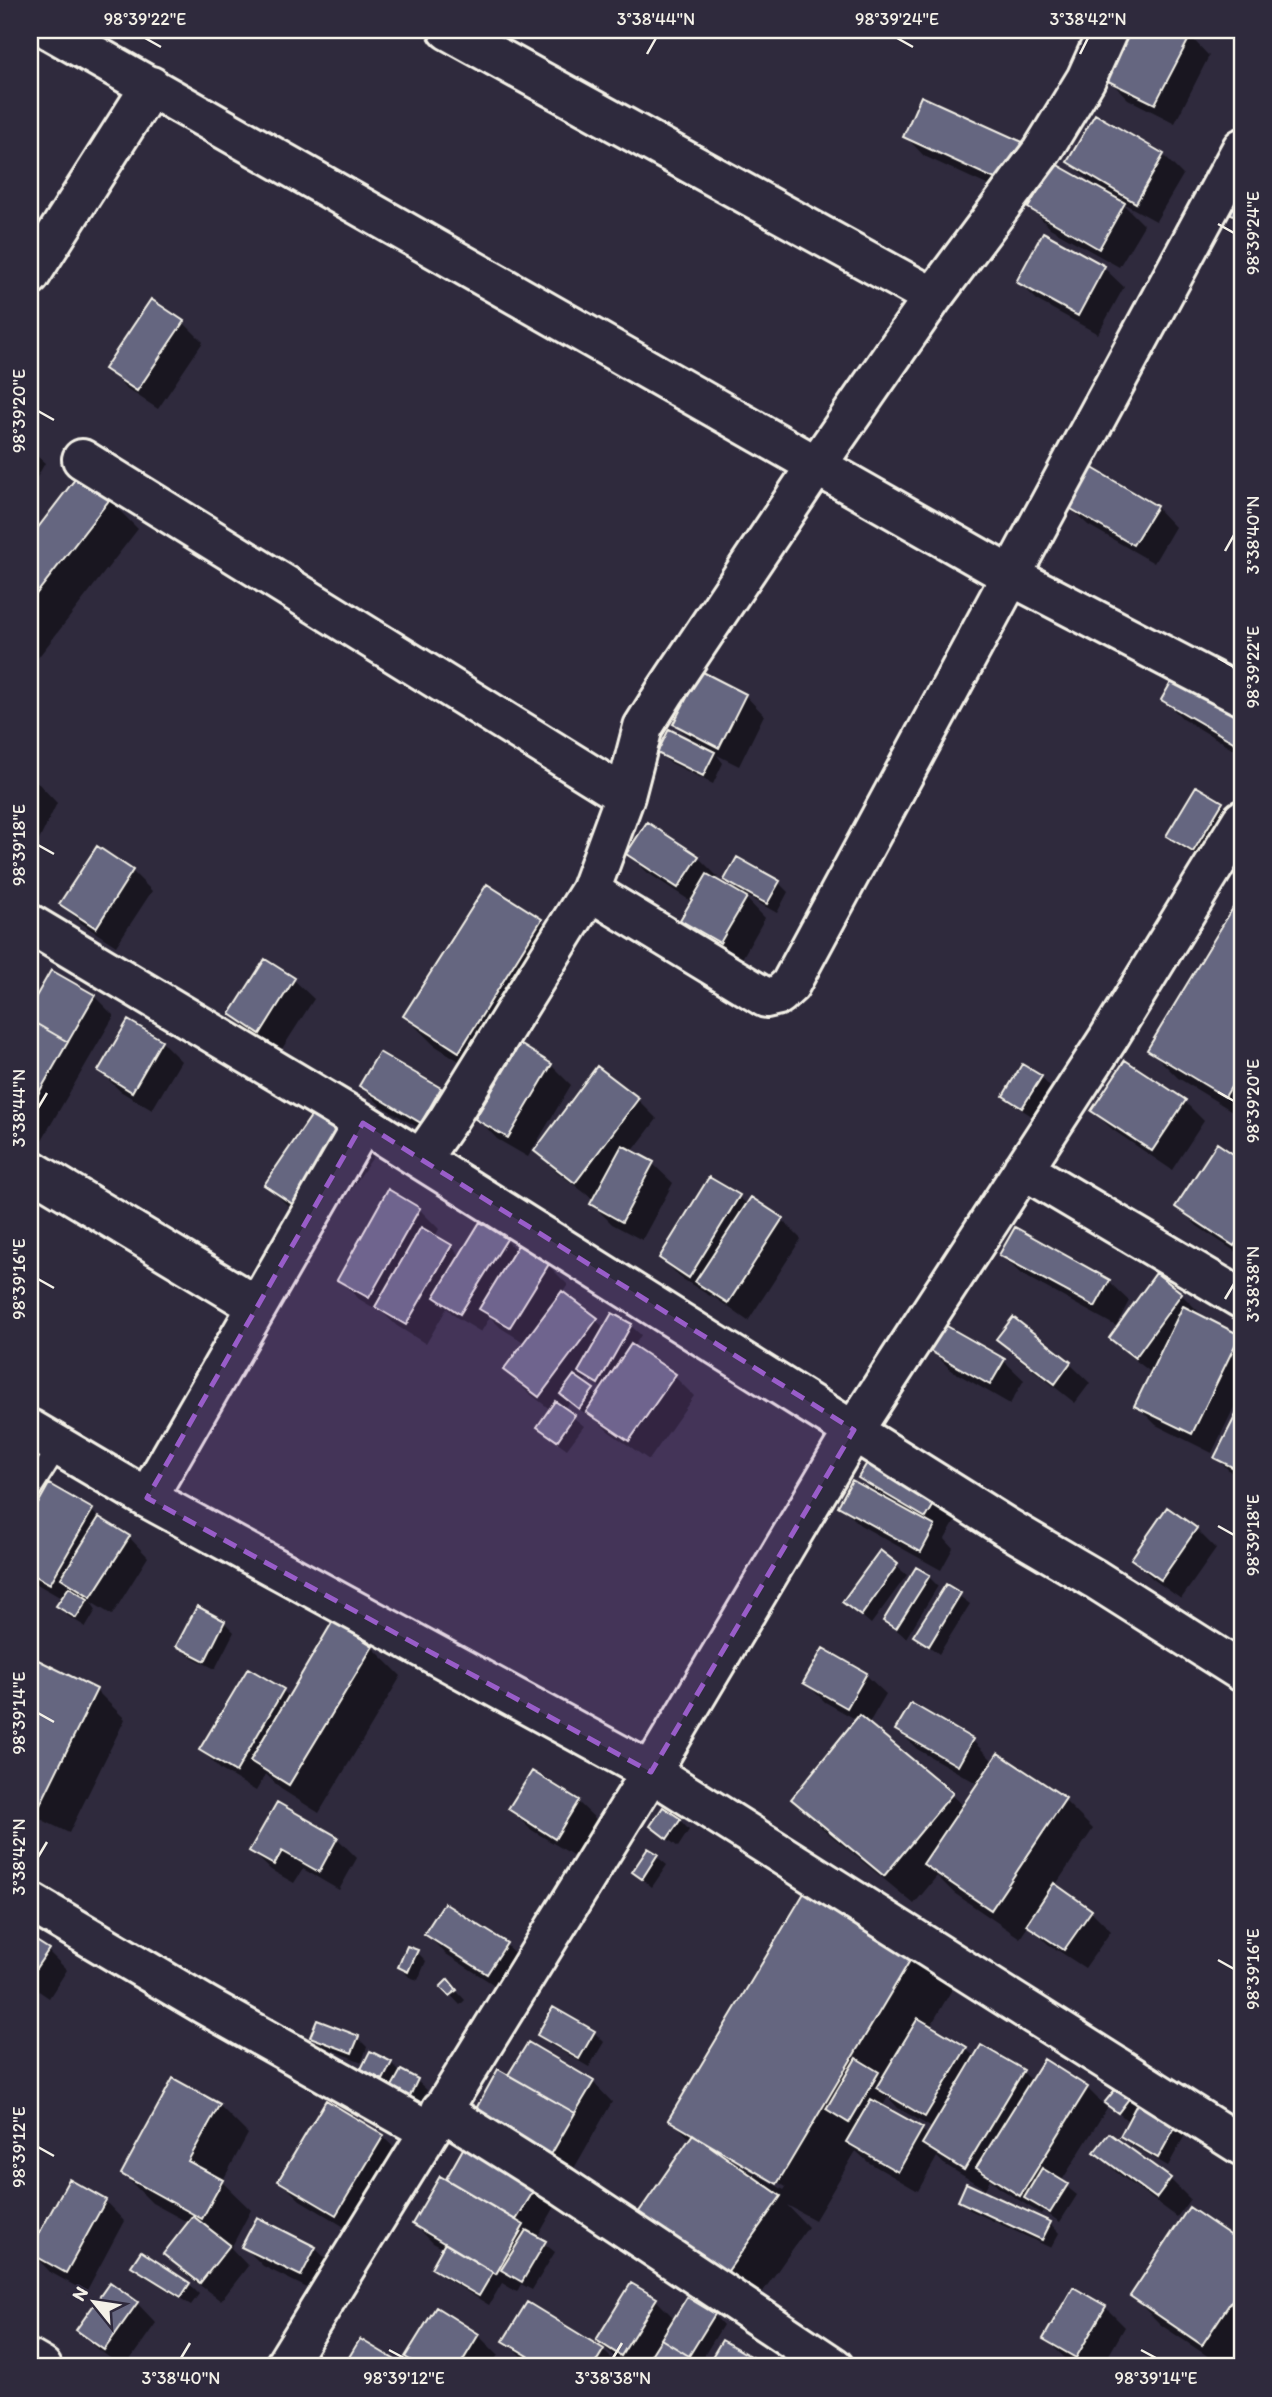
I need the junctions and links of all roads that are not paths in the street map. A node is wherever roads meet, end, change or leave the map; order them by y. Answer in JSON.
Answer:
{"nodes":[{"id":1,"x":50,"y":30,"type":"edge"},
{"id":2,"x":448,"y":30,"type":"edge"},
{"id":3,"x":1108,"y":30,"type":"edge"},
{"id":4,"x":151,"y":86,"type":"junction"},
{"id":5,"x":1242,"y":148,"type":"edge"},
{"id":6,"x":30,"y":276,"type":"edge"},
{"id":7,"x":933,"y":297,"type":"junction"},
{"id":8,"x":82,"y":459,"type":"dead end"},
{"id":9,"x":816,"y":466,"type":"junction"},
{"id":10,"x":1011,"y":576,"type":"junction"},
{"id":11,"x":1242,"y":696,"type":"edge"},
{"id":12,"x":625,"y":796,"type":"junction"},
{"id":13,"x":1239,"y":832,"type":"edge"},
{"id":14,"x":590,"y":891,"type":"junction"},
{"id":15,"x":30,"y":924,"type":"edge"},
{"id":16,"x":363,"y":1123,"type":"junction"},
{"id":17,"x":421,"y":1158,"type":"junction"},
{"id":18,"x":30,"y":1169,"type":"edge"},
{"id":19,"x":1023,"y":1169,"type":"junction"},
{"id":20,"x":1242,"y":1299,"type":"edge"},
{"id":21,"x":257,"y":1306,"type":"junction"},
{"id":22,"x":854,"y":1430,"type":"junction"},
{"id":23,"x":44,"y":1438,"type":"edge"},
{"id":24,"x":30,"y":1491,"type":"edge"},
{"id":25,"x":147,"y":1498,"type":"junction"},
{"id":26,"x":1242,"y":1672,"type":"edge"},
{"id":27,"x":651,"y":1772,"type":"junction"},
{"id":28,"x":30,"y":1902,"type":"edge"},
{"id":29,"x":435,"y":2120,"type":"junction"},
{"id":30,"x":1242,"y":2146,"type":"edge"},
{"id":31,"x":30,"y":2360,"type":"edge"},
{"id":32,"x":42,"y":2367,"type":"edge"},
{"id":33,"x":284,"y":2367,"type":"edge"},
{"id":34,"x":834,"y":2367,"type":"edge"}],
"edges":[{"from":1,"to":4,"type":"street"},
{"from":2,"to":7,"type":"street"},
{"from":3,"to":7,"type":"street"},
{"from":4,"to":6,"type":"street"},
{"from":4,"to":9,"type":"street"},
{"from":5,"to":10,"type":"street"},
{"from":7,"to":9,"type":"street"},
{"from":8,"to":12,"type":"street"},
{"from":9,"to":10,"type":"street"},
{"from":9,"to":12,"type":"street"},
{"from":10,"to":11,"type":"street"},
{"from":10,"to":14,"type":"street"},
{"from":12,"to":14,"type":"street"},
{"from":13,"to":19,"type":"street"},
{"from":14,"to":17,"type":"street"},
{"from":15,"to":16,"type":"street"},
{"from":16,"to":17,"type":"street"},
{"from":16,"to":21,"type":"street"},
{"from":17,"to":22,"type":"street"},
{"from":18,"to":21,"type":"street"},
{"from":19,"to":20,"type":"street"},
{"from":19,"to":22,"type":"street"},
{"from":21,"to":25,"type":"street"},
{"from":22,"to":26,"type":"street"},
{"from":22,"to":27,"type":"street"},
{"from":23,"to":24,"type":"lane"},
{"from":23,"to":25,"type":"street"},
{"from":25,"to":27,"type":"street"},
{"from":27,"to":29,"type":"street"},
{"from":27,"to":30,"type":"street"},
{"from":28,"to":29,"type":"street"},
{"from":29,"to":33,"type":"street"},
{"from":29,"to":34,"type":"street"},
{"from":31,"to":32,"type":"street"}]}
